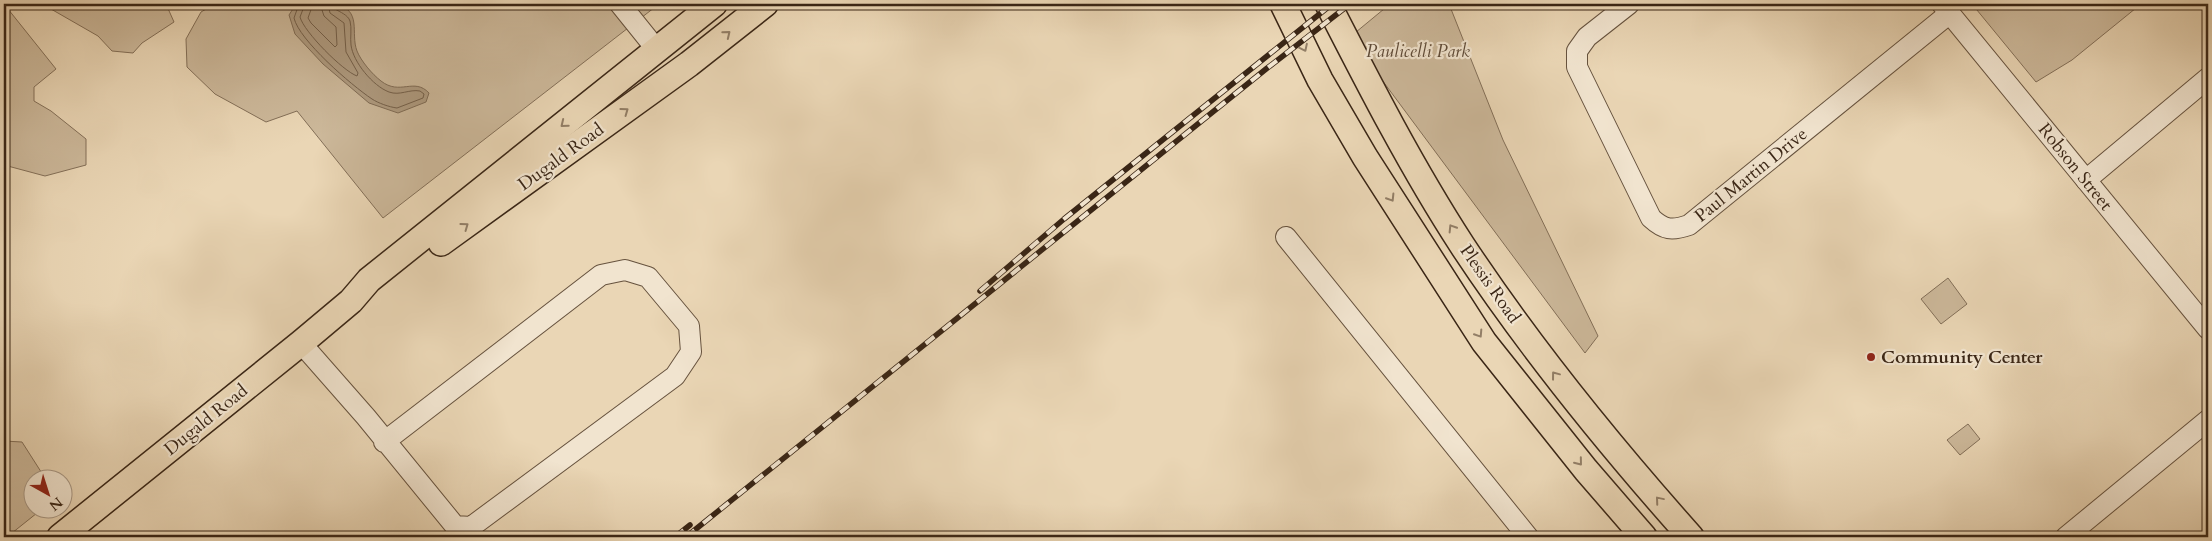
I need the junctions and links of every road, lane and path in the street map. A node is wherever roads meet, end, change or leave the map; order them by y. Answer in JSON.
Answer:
{"nodes":[{"id":1,"x":620,"y":4,"type":"edge"},
{"id":2,"x":714,"y":4,"type":"edge"},
{"id":3,"x":765,"y":4,"type":"edge"},
{"id":4,"x":1283,"y":4,"type":"edge"},
{"id":5,"x":1328,"y":4,"type":"edge"},
{"id":6,"x":1629,"y":4,"type":"edge"},
{"id":7,"x":1946,"y":9,"type":"edge"},
{"id":8,"x":657,"y":50,"type":"junction"},
{"id":9,"x":689,"y":64,"type":"junction"},
{"id":10,"x":2208,"y":78,"type":"edge"},
{"id":11,"x":2086,"y":180,"type":"junction"},
{"id":12,"x":1286,"y":237,"type":"dead end"},
{"id":13,"x":351,"y":301,"type":"junction"},
{"id":14,"x":2206,"y":320,"type":"edge"},
{"id":15,"x":301,"y":343,"type":"junction"},
{"id":16,"x":2208,"y":420,"type":"edge"},
{"id":17,"x":384,"y":442,"type":"junction"},
{"id":18,"x":1518,"y":534,"type":"edge"},
{"id":19,"x":60,"y":537,"type":"edge"},
{"id":20,"x":1644,"y":537,"type":"edge"},
{"id":21,"x":1690,"y":537,"type":"edge"},
{"id":22,"x":2066,"y":537,"type":"edge"}],
"edges":[{"from":1,"to":8,"type":"street"},
{"from":2,"to":8,"type":"main road","name":"Dugald Road"},
{"from":9,"to":3,"type":"main road","name":"Dugald Road","one_way":true},
{"from":4,"to":20,"type":"main road","name":"Plessis Road","one_way":true},
{"from":21,"to":5,"type":"main road","name":"Plessis Road","one_way":true},
{"from":6,"to":7,"type":"street","name":"Paul Martin Drive"},
{"from":7,"to":11,"type":"street","name":"Robson Street"},
{"from":8,"to":9,"type":"main road"},
{"from":8,"to":13,"type":"main road","name":"Dugald Road","one_way":true},
{"from":13,"to":9,"type":"main road","name":"Dugald Road","one_way":true},
{"from":10,"to":11,"type":"street"},
{"from":11,"to":14,"type":"street","name":"Robson Street"},
{"from":12,"to":18,"type":"street"},
{"from":13,"to":15,"type":"main road","name":"Dugald Road"},
{"from":15,"to":17,"type":"street"},
{"from":15,"to":19,"type":"main road","name":"Dugald Road"},
{"from":16,"to":22,"type":"street"},
{"from":17,"to":17,"type":"street"}]}
